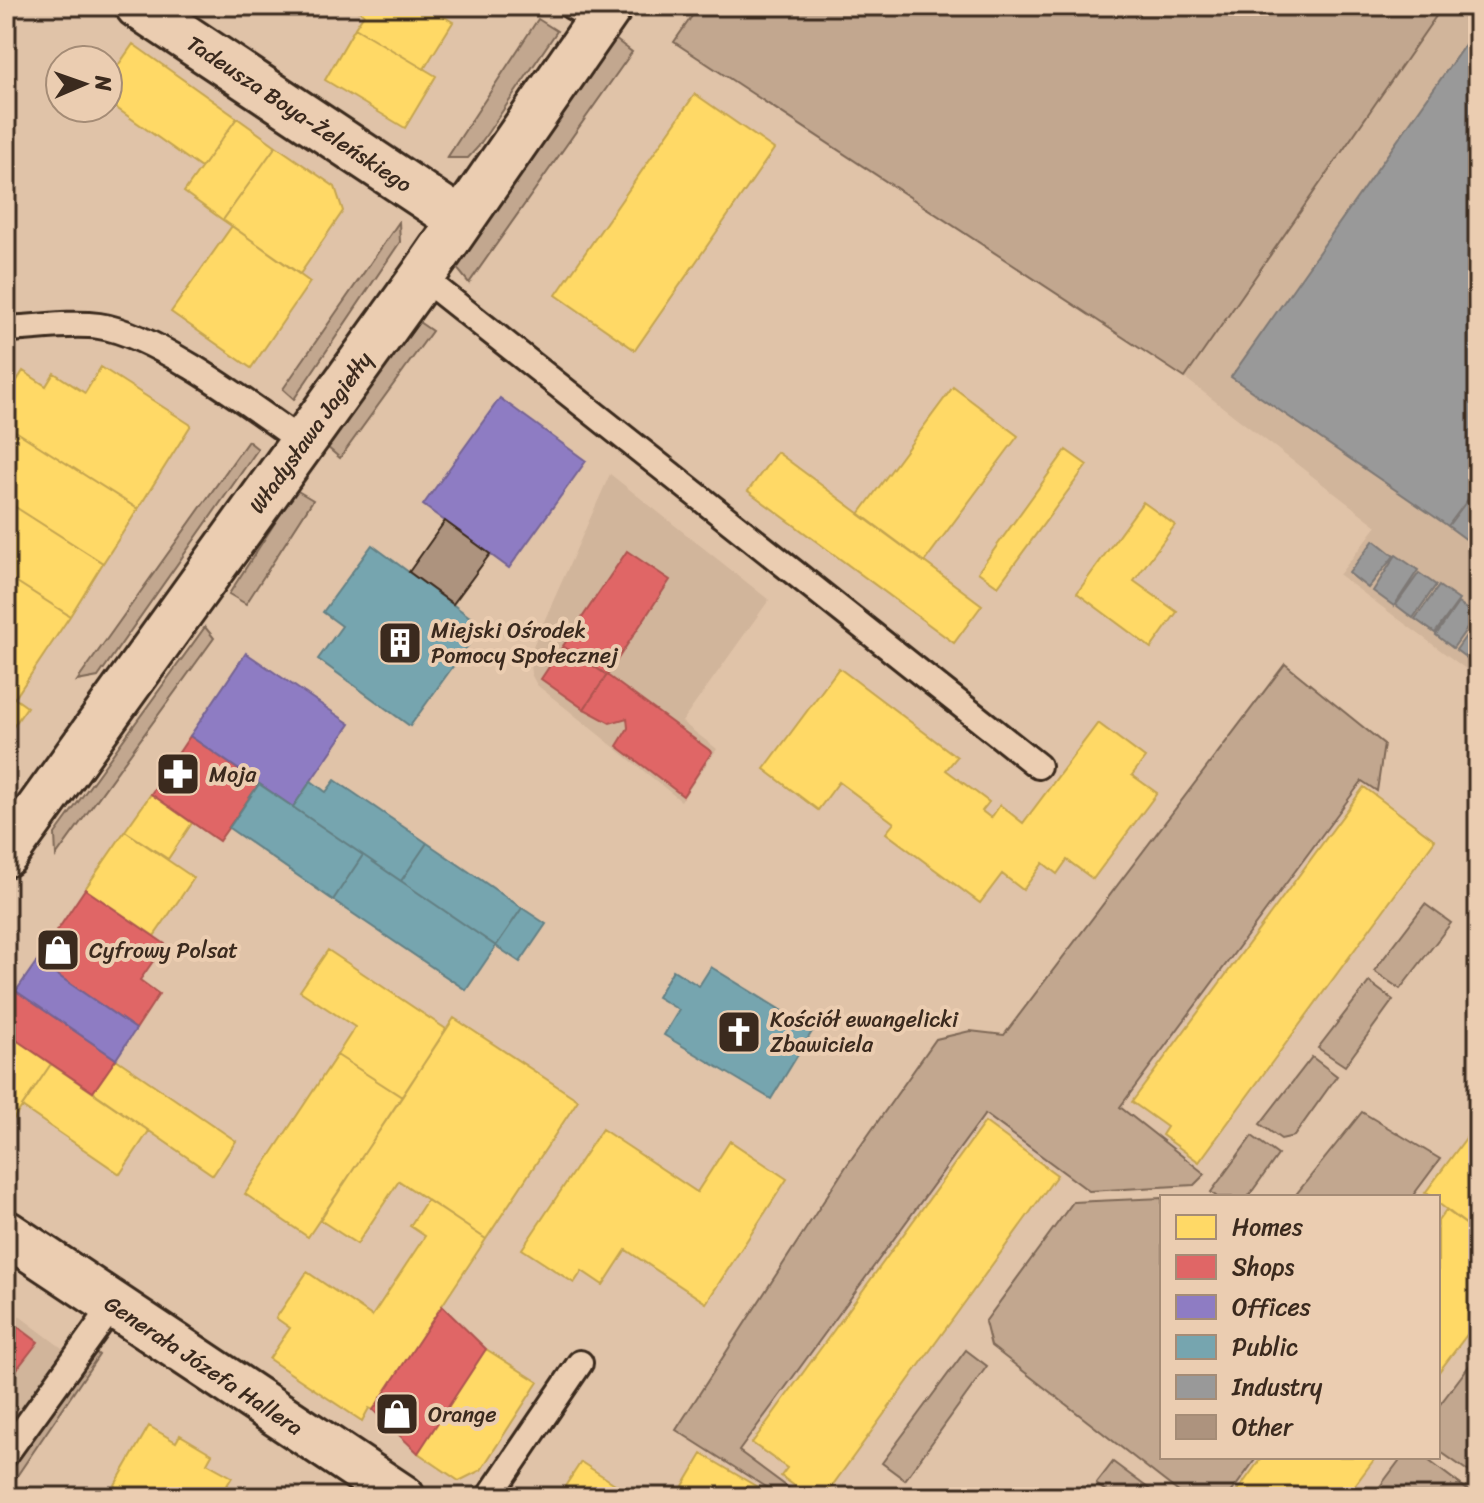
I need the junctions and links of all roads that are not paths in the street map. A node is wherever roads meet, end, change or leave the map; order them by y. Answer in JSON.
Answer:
{"nodes":[{"id":1,"x":138,"y":6,"type":"edge"},
{"id":2,"x":594,"y":11,"type":"edge"},
{"id":3,"x":460,"y":220,"type":"junction"},
{"id":4,"x":422,"y":277,"type":"junction"},
{"id":5,"x":6,"y":329,"type":"edge"},
{"id":6,"x":302,"y":442,"type":"junction"},
{"id":7,"x":1038,"y":766,"type":"dead end"},
{"id":8,"x":6,"y":854,"type":"edge"},
{"id":9,"x":6,"y":1233,"type":"edge"},
{"id":10,"x":114,"y":1304,"type":"junction"},
{"id":11,"x":580,"y":1363,"type":"dead end"},
{"id":12,"x":6,"y":1454,"type":"edge"},
{"id":13,"x":402,"y":1497,"type":"edge"},
{"id":14,"x":489,"y":1497,"type":"edge"}],
"edges":[{"from":1,"to":3,"type":"street","name":"Tadeusza Boya-Żeleńskiego"},
{"from":2,"to":3,"type":"street","name":"Władysława Jagiełły"},
{"from":3,"to":4,"type":"street","name":"Władysława Jagiełły"},
{"from":4,"to":6,"type":"street","name":"Władysława Jagiełły"},
{"from":4,"to":7,"type":"lane"},
{"from":5,"to":6,"type":"lane"},
{"from":6,"to":8,"type":"street","name":"Władysława Jagiełły"},
{"from":9,"to":10,"type":"street","name":"Generała Józefa Hallera"},
{"from":10,"to":12,"type":"lane"},
{"from":10,"to":13,"type":"street","name":"Generała Józefa Hallera"},
{"from":11,"to":14,"type":"lane"}]}
